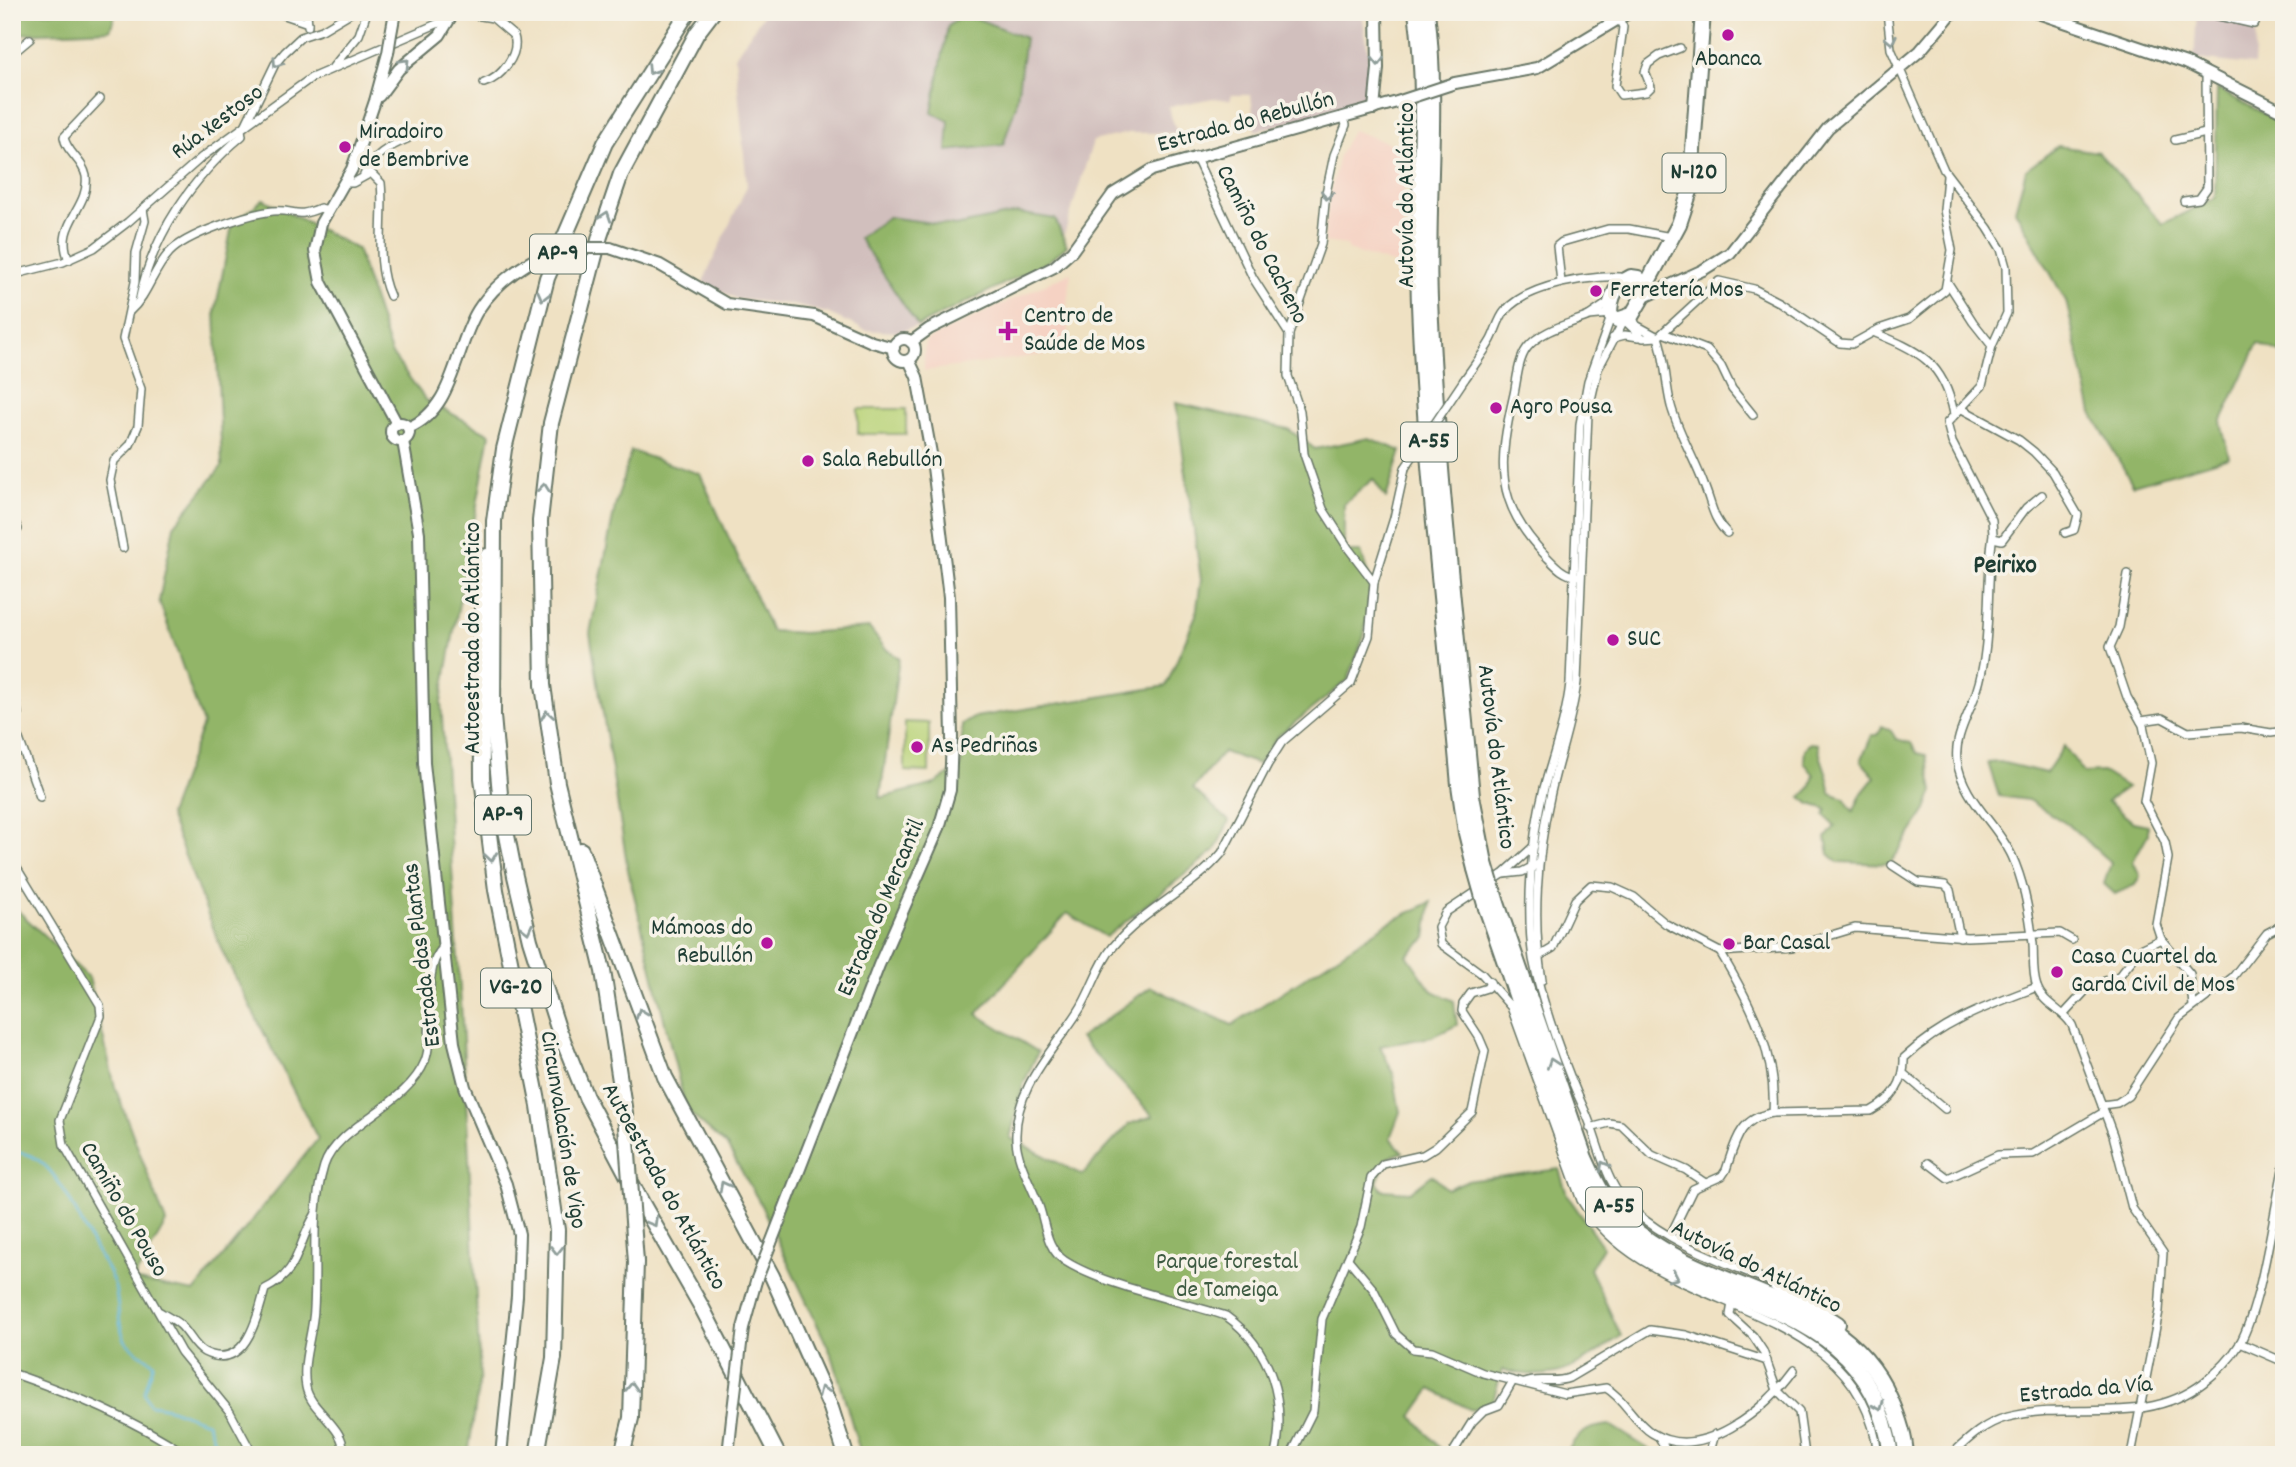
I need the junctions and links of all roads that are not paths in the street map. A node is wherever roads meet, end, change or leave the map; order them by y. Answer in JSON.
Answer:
{"nodes":[{"id":1,"x":276,"y":12,"type":"edge"},
{"id":2,"x":307,"y":12,"type":"edge"},
{"id":3,"x":352,"y":12,"type":"edge"},
{"id":4,"x":368,"y":12,"type":"edge"},
{"id":5,"x":396,"y":12,"type":"edge"},
{"id":6,"x":688,"y":12,"type":"edge"},
{"id":7,"x":713,"y":12,"type":"edge"},
{"id":8,"x":1377,"y":12,"type":"edge"},
{"id":9,"x":1416,"y":12,"type":"edge"},
{"id":10,"x":1427,"y":12,"type":"edge"},
{"id":11,"x":1630,"y":12,"type":"edge"},
{"id":12,"x":1703,"y":12,"type":"edge"},
{"id":13,"x":1887,"y":12,"type":"edge"},
{"id":14,"x":1952,"y":12,"type":"edge"},
{"id":15,"x":2035,"y":12,"type":"edge"},
{"id":16,"x":2077,"y":12,"type":"edge"},
{"id":17,"x":2201,"y":12,"type":"edge"},
{"id":18,"x":2261,"y":12,"type":"edge"},
{"id":19,"x":455,"y":13,"type":"edge"},
{"id":20,"x":1619,"y":19,"type":"junction"},
{"id":21,"x":308,"y":23,"type":"junction"},
{"id":22,"x":2068,"y":23,"type":"junction"},
{"id":23,"x":309,"y":33,"type":"junction"},
{"id":24,"x":30,"y":39,"type":"dead end"},
{"id":25,"x":1680,"y":48,"type":"dead end"},
{"id":26,"x":12,"y":54,"type":"edge"},
{"id":27,"x":1900,"y":67,"type":"junction"},
{"id":28,"x":332,"y":69,"type":"junction"},
{"id":29,"x":2206,"y":72,"type":"junction"},
{"id":30,"x":484,"y":83,"type":"dead end"},
{"id":31,"x":100,"y":99,"type":"dead end"},
{"id":32,"x":375,"y":101,"type":"junction"},
{"id":33,"x":1374,"y":109,"type":"junction"},
{"id":34,"x":2284,"y":111,"type":"edge"},
{"id":35,"x":1344,"y":124,"type":"junction"},
{"id":36,"x":243,"y":127,"type":"junction"},
{"id":37,"x":2206,"y":133,"type":"junction"},
{"id":38,"x":407,"y":139,"type":"dead end"},
{"id":39,"x":2175,"y":140,"type":"dead end"},
{"id":40,"x":1195,"y":156,"type":"junction"},
{"id":41,"x":364,"y":175,"type":"junction"},
{"id":42,"x":1947,"y":175,"type":"junction"},
{"id":43,"x":345,"y":183,"type":"junction"},
{"id":44,"x":2184,"y":201,"type":"dead end"},
{"id":45,"x":143,"y":209,"type":"junction"},
{"id":46,"x":328,"y":210,"type":"junction"},
{"id":47,"x":1672,"y":237,"type":"junction"},
{"id":48,"x":69,"y":260,"type":"junction"},
{"id":49,"x":12,"y":275,"type":"edge"},
{"id":50,"x":1605,"y":278,"type":"junction"},
{"id":51,"x":1560,"y":282,"type":"junction"},
{"id":52,"x":1948,"y":283,"type":"junction"},
{"id":53,"x":1646,"y":284,"type":"junction"},
{"id":54,"x":390,"y":296,"type":"dead end"},
{"id":55,"x":139,"y":303,"type":"junction"},
{"id":56,"x":1617,"y":309,"type":"junction"},
{"id":57,"x":130,"y":311,"type":"junction"},
{"id":58,"x":1589,"y":316,"type":"junction"},
{"id":59,"x":1873,"y":332,"type":"junction"},
{"id":60,"x":1289,"y":334,"type":"junction"},
{"id":61,"x":1660,"y":335,"type":"junction"},
{"id":62,"x":1612,"y":338,"type":"junction"},
{"id":63,"x":1643,"y":338,"type":"junction"},
{"id":64,"x":911,"y":342,"type":"junction"},
{"id":65,"x":1992,"y":346,"type":"junction"},
{"id":66,"x":894,"y":348,"type":"junction"},
{"id":67,"x":909,"y":360,"type":"junction"},
{"id":68,"x":1960,"y":408,"type":"junction"},
{"id":69,"x":1954,"y":414,"type":"junction"},
{"id":70,"x":1754,"y":415,"type":"dead end"},
{"id":71,"x":397,"y":424,"type":"junction"},
{"id":72,"x":408,"y":428,"type":"junction"},
{"id":73,"x":402,"y":441,"type":"junction"},
{"id":74,"x":2042,"y":495,"type":"dead end"},
{"id":75,"x":12,"y":516,"type":"edge"},
{"id":76,"x":494,"y":521,"type":"junction"},
{"id":77,"x":18,"y":529,"type":"dead end"},
{"id":78,"x":1727,"y":533,"type":"dead end"},
{"id":79,"x":2065,"y":533,"type":"dead end"},
{"id":80,"x":1993,"y":538,"type":"junction"},
{"id":81,"x":123,"y":548,"type":"dead end"},
{"id":82,"x":2128,"y":574,"type":"dead end"},
{"id":83,"x":1577,"y":576,"type":"junction"},
{"id":84,"x":1374,"y":582,"type":"junction"},
{"id":85,"x":12,"y":680,"type":"edge"},
{"id":86,"x":12,"y":720,"type":"edge"},
{"id":87,"x":2141,"y":721,"type":"junction"},
{"id":88,"x":12,"y":729,"type":"edge"},
{"id":89,"x":2284,"y":731,"type":"edge"},
{"id":90,"x":1564,"y":748,"type":"junction"},
{"id":91,"x":557,"y":783,"type":"junction"},
{"id":92,"x":40,"y":797,"type":"dead end"},
{"id":93,"x":1534,"y":845,"type":"junction"},
{"id":94,"x":12,"y":860,"type":"edge"},
{"id":95,"x":1520,"y":860,"type":"junction"},
{"id":96,"x":1892,"y":865,"type":"dead end"},
{"id":97,"x":1480,"y":866,"type":"junction"},
{"id":98,"x":1534,"y":866,"type":"junction"},
{"id":99,"x":1514,"y":873,"type":"junction"},
{"id":100,"x":1503,"y":874,"type":"junction"},
{"id":101,"x":1533,"y":886,"type":"junction"},
{"id":102,"x":1492,"y":906,"type":"junction"},
{"id":103,"x":2284,"y":924,"type":"edge"},
{"id":104,"x":1538,"y":933,"type":"junction"},
{"id":105,"x":2031,"y":936,"type":"junction"},
{"id":106,"x":1960,"y":937,"type":"junction"},
{"id":107,"x":2161,"y":939,"type":"junction"},
{"id":108,"x":2072,"y":940,"type":"dead end"},
{"id":109,"x":443,"y":948,"type":"junction"},
{"id":110,"x":1720,"y":952,"type":"junction"},
{"id":111,"x":1536,"y":958,"type":"junction"},
{"id":112,"x":1490,"y":982,"type":"junction"},
{"id":113,"x":2037,"y":987,"type":"junction"},
{"id":114,"x":1484,"y":990,"type":"junction"},
{"id":115,"x":1504,"y":998,"type":"junction"},
{"id":116,"x":2193,"y":1006,"type":"junction"},
{"id":117,"x":2065,"y":1013,"type":"junction"},
{"id":118,"x":1523,"y":1041,"type":"junction"},
{"id":119,"x":1540,"y":1065,"type":"junction"},
{"id":120,"x":1905,"y":1075,"type":"junction"},
{"id":121,"x":1549,"y":1103,"type":"junction"},
{"id":122,"x":1945,"y":1109,"type":"dead end"},
{"id":123,"x":2103,"y":1109,"type":"junction"},
{"id":124,"x":1773,"y":1113,"type":"junction"},
{"id":125,"x":1590,"y":1128,"type":"junction"},
{"id":126,"x":1928,"y":1163,"type":"dead end"},
{"id":127,"x":2284,"y":1165,"type":"edge"},
{"id":128,"x":1567,"y":1167,"type":"joint"},
{"id":129,"x":1705,"y":1183,"type":"junction"},
{"id":130,"x":316,"y":1213,"type":"junction"},
{"id":131,"x":1670,"y":1236,"type":"junction"},
{"id":132,"x":1348,"y":1259,"type":"junction"},
{"id":133,"x":1776,"y":1284,"type":"joint"},
{"id":134,"x":1731,"y":1303,"type":"junction"},
{"id":135,"x":157,"y":1310,"type":"junction"},
{"id":136,"x":2240,"y":1343,"type":"junction"},
{"id":137,"x":1767,"y":1361,"type":"junction"},
{"id":138,"x":2284,"y":1362,"type":"edge"},
{"id":139,"x":1794,"y":1370,"type":"dead end"},
{"id":140,"x":12,"y":1373,"type":"edge"},
{"id":141,"x":1513,"y":1381,"type":"junction"},
{"id":142,"x":1883,"y":1382,"type":"junction"},
{"id":143,"x":1524,"y":1384,"type":"junction"},
{"id":144,"x":1777,"y":1390,"type":"junction"},
{"id":145,"x":2141,"y":1410,"type":"junction"},
{"id":146,"x":1715,"y":1434,"type":"junction"},
{"id":147,"x":1658,"y":1436,"type":"junction"},
{"id":148,"x":1452,"y":1454,"type":"edge"},
{"id":149,"x":187,"y":1455,"type":"edge"},
{"id":150,"x":253,"y":1455,"type":"edge"},
{"id":151,"x":343,"y":1455,"type":"edge"},
{"id":152,"x":501,"y":1455,"type":"edge"},
{"id":153,"x":537,"y":1455,"type":"edge"},
{"id":154,"x":622,"y":1455,"type":"edge"},
{"id":155,"x":728,"y":1455,"type":"edge"},
{"id":156,"x":778,"y":1455,"type":"edge"},
{"id":157,"x":846,"y":1455,"type":"edge"},
{"id":158,"x":1275,"y":1455,"type":"edge"},
{"id":159,"x":1291,"y":1455,"type":"edge"},
{"id":160,"x":1669,"y":1455,"type":"edge"},
{"id":161,"x":1709,"y":1455,"type":"edge"},
{"id":162,"x":1805,"y":1455,"type":"edge"},
{"id":163,"x":1878,"y":1455,"type":"edge"},
{"id":164,"x":1891,"y":1455,"type":"edge"},
{"id":165,"x":1906,"y":1455,"type":"edge"},
{"id":166,"x":1951,"y":1455,"type":"edge"},
{"id":167,"x":2130,"y":1455,"type":"edge"}],
"edges":[{"from":1,"to":21,"type":"street"},
{"from":2,"to":21,"type":"street"},
{"from":3,"to":23,"type":"street"},
{"from":4,"to":28,"type":"street"},
{"from":5,"to":32,"type":"street","bridge":true},
{"from":6,"to":76,"type":"highway","name":"Autoestrada do Atlántico","number":"AP-9","one_way":true},
{"from":91,"to":7,"type":"highway","number":"AP-9","one_way":true},
{"from":8,"to":33,"type":"street","one_way":true},
{"from":9,"to":97,"type":"highway","name":"Autovía do Atlántico","number":"A-55"},
{"from":10,"to":97,"type":"highway","name":"Autovía do Atlántico","number":"A-55"},
{"from":11,"to":20,"type":"street","name":"Estrada do Rebullón"},
{"from":12,"to":47,"type":"highway","number":"N-120"},
{"from":13,"to":27,"type":"street","one_way":true},
{"from":14,"to":27,"type":"street"},
{"from":15,"to":22,"type":"street"},
{"from":16,"to":22,"type":"street"},
{"from":17,"to":18,"type":"street"},
{"from":19,"to":28,"type":"street","name":"Rúa Xestoso"},
{"from":19,"to":30,"type":"street"},
{"from":32,"to":19,"type":"street","one_way":true},
{"from":20,"to":25,"type":"street"},
{"from":20,"to":33,"type":"street","name":"Estrada do Rebullón","bridge":true},
{"from":21,"to":23,"type":"street"},
{"from":22,"to":29,"type":"street"},
{"from":23,"to":36,"type":"street","one_way":true},
{"from":24,"to":26,"type":"street"},
{"from":27,"to":42,"type":"street"},
{"from":27,"to":53,"type":"street"},
{"from":28,"to":36,"type":"street","name":"Rúa Xestoso"},
{"from":29,"to":34,"type":"street"},
{"from":29,"to":37,"type":"street"},
{"from":31,"to":48,"type":"street"},
{"from":32,"to":43,"type":"street"},
{"from":33,"to":35,"type":"street","name":"Estrada do Rebullón"},
{"from":35,"to":40,"type":"street","name":"Estrada do Rebullón"},
{"from":35,"to":60,"type":"street","one_way":true},
{"from":36,"to":45,"type":"street","name":"Rúa Xestoso"},
{"from":36,"to":55,"type":"street"},
{"from":37,"to":39,"type":"street"},
{"from":37,"to":44,"type":"street"},
{"from":38,"to":41,"type":"street"},
{"from":40,"to":60,"type":"street","name":"Camiño do Cacheno"},
{"from":40,"to":64,"type":"street","name":"Estrada do Rebullón"},
{"from":41,"to":43,"type":"street"},
{"from":41,"to":54,"type":"street"},
{"from":42,"to":52,"type":"street"},
{"from":42,"to":65,"type":"street"},
{"from":43,"to":46,"type":"street"},
{"from":45,"to":48,"type":"street","name":"Rúa Xestoso"},
{"from":45,"to":57,"type":"street"},
{"from":46,"to":55,"type":"street"},
{"from":46,"to":71,"type":"street"},
{"from":47,"to":51,"type":"street"},
{"from":47,"to":53,"type":"highway","number":"N-120"},
{"from":48,"to":49,"type":"street","name":"Rúa Xestoso"},
{"from":50,"to":51,"type":"street"},
{"from":50,"to":53,"type":"street"},
{"from":50,"to":56,"type":"street"},
{"from":51,"to":84,"type":"street","bridge":true},
{"from":52,"to":59,"type":"street"},
{"from":52,"to":65,"type":"street"},
{"from":53,"to":56,"type":"highway"},
{"from":53,"to":56,"type":"highway"},
{"from":55,"to":57,"type":"street"},
{"from":56,"to":58,"type":"street"},
{"from":56,"to":58,"type":"street"},
{"from":56,"to":61,"type":"street"},
{"from":56,"to":62,"type":"street"},
{"from":56,"to":63,"type":"street"},
{"from":56,"to":83,"type":"street"},
{"from":57,"to":81,"type":"street"},
{"from":58,"to":83,"type":"street"},
{"from":59,"to":61,"type":"street"},
{"from":59,"to":69,"type":"street"},
{"from":60,"to":84,"type":"street","name":"Camiño do Cacheno"},
{"from":61,"to":63,"type":"street"},
{"from":61,"to":70,"type":"street"},
{"from":61,"to":78,"type":"street"},
{"from":62,"to":63,"type":"street"},
{"from":62,"to":83,"type":"street"},
{"from":64,"to":66,"type":"street"},
{"from":64,"to":67,"type":"street"},
{"from":65,"to":68,"type":"street"},
{"from":66,"to":67,"type":"street"},
{"from":66,"to":72,"type":"street","bridge":true},
{"from":67,"to":155,"type":"street","name":"Estrada do Mercantil","bridge":true},
{"from":68,"to":69,"type":"street"},
{"from":68,"to":79,"type":"street"},
{"from":69,"to":80,"type":"street"},
{"from":71,"to":72,"type":"street"},
{"from":71,"to":73,"type":"street"},
{"from":72,"to":73,"type":"street"},
{"from":73,"to":109,"type":"street","name":"Estrada das Plantas"},
{"from":74,"to":80,"type":"street"},
{"from":75,"to":77,"type":"street"},
{"from":76,"to":153,"type":"highway","name":"Circunvalación de Vigo","number":"VG-20","one_way":true},
{"from":76,"to":156,"type":"highway","name":"Autoestrada do Atlántico","number":"AP-9","one_way":true},
{"from":80,"to":105,"type":"street"},
{"from":82,"to":87,"type":"street"},
{"from":83,"to":90,"type":"street"},
{"from":83,"to":93,"type":"street"},
{"from":84,"to":158,"type":"street"},
{"from":85,"to":86,"type":"street"},
{"from":87,"to":89,"type":"street"},
{"from":87,"to":107,"type":"street"},
{"from":88,"to":92,"type":"street"},
{"from":90,"to":98,"type":"street"},
{"from":90,"to":104,"type":"street"},
{"from":154,"to":91,"type":"highway","number":"AP-9","one_way":true,"bridge":true},
{"from":157,"to":91,"type":"highway","number":"AP-9","one_way":true},
{"from":93,"to":95,"type":"street"},
{"from":93,"to":98,"type":"street"},
{"from":94,"to":135,"type":"street","name":"Camiño do Pouso"},
{"from":95,"to":98,"type":"street"},
{"from":95,"to":100,"type":"street"},
{"from":96,"to":106,"type":"street"},
{"from":97,"to":102,"type":"highway","name":"Autovía do Atlántico","number":"A-55","bridge":true},
{"from":98,"to":99,"type":"street"},
{"from":98,"to":101,"type":"street"},
{"from":98,"to":104,"type":"street"},
{"from":99,"to":100,"type":"street"},
{"from":99,"to":101,"type":"street"},
{"from":100,"to":112,"type":"street"},
{"from":101,"to":111,"type":"street"},
{"from":102,"to":119,"type":"highway","name":"Autovía do Atlántico","number":"A-55"},
{"from":142,"to":102,"type":"highway","name":"Autovía do Atlántico","number":"A-55","one_way":true},
{"from":103,"to":116,"type":"street"},
{"from":104,"to":111,"type":"street"},
{"from":105,"to":106,"type":"street"},
{"from":105,"to":108,"type":"street"},
{"from":105,"to":113,"type":"street"},
{"from":106,"to":110,"type":"street"},
{"from":107,"to":116,"type":"street"},
{"from":107,"to":117,"type":"street"},
{"from":109,"to":130,"type":"street"},
{"from":109,"to":152,"type":"street","name":"Estrada das Plantas"},
{"from":110,"to":111,"type":"street"},
{"from":110,"to":124,"type":"street"},
{"from":111,"to":125,"type":"street"},
{"from":112,"to":114,"type":"street"},
{"from":112,"to":115,"type":"street"},
{"from":113,"to":117,"type":"street"},
{"from":113,"to":120,"type":"street"},
{"from":114,"to":115,"type":"street"},
{"from":114,"to":132,"type":"street"},
{"from":115,"to":118,"type":"street"},
{"from":116,"to":123,"type":"street"},
{"from":117,"to":123,"type":"street"},
{"from":118,"to":119,"type":"highway"},
{"from":118,"to":121,"type":"street"},
{"from":119,"to":121,"type":"highway","name":"Autovía do Atlántico","number":"A-55"},
{"from":120,"to":122,"type":"street"},
{"from":120,"to":124,"type":"street"},
{"from":121,"to":128,"type":"highway"},
{"from":121,"to":164,"type":"highway","name":"Autovía do Atlántico","number":"A-55","one_way":true},
{"from":123,"to":126,"type":"street"},
{"from":123,"to":145,"type":"street"},
{"from":124,"to":129,"type":"street"},
{"from":125,"to":129,"type":"street"},
{"from":131,"to":125,"type":"street","one_way":true},
{"from":127,"to":136,"type":"street","name":"Estrada da Vía"},
{"from":128,"to":134,"type":"street","one_way":true},
{"from":129,"to":131,"type":"street"},
{"from":130,"to":135,"type":"street"},
{"from":130,"to":151,"type":"street"},
{"from":131,"to":133,"type":"street"},
{"from":132,"to":141,"type":"street"},
{"from":132,"to":159,"type":"street"},
{"from":133,"to":142,"type":"highway"},
{"from":134,"to":137,"type":"street"},
{"from":134,"to":163,"type":"street"},
{"from":135,"to":150,"type":"street","name":"Camiño do Pouso"},
{"from":136,"to":138,"type":"street"},
{"from":136,"to":145,"type":"street","name":"Estrada da Vía"},
{"from":137,"to":143,"type":"street"},
{"from":137,"to":144,"type":"street"},
{"from":139,"to":144,"type":"street"},
{"from":140,"to":149,"type":"street"},
{"from":141,"to":143,"type":"street"},
{"from":141,"to":148,"type":"street"},
{"from":142,"to":165,"type":"highway","name":"Autovía do Atlántico","number":"A-55"},
{"from":143,"to":147,"type":"street"},
{"from":144,"to":146,"type":"street"},
{"from":144,"to":162,"type":"street"},
{"from":145,"to":166,"type":"street","name":"Estrada da Vía"},
{"from":145,"to":167,"type":"street"},
{"from":146,"to":147,"type":"street"},
{"from":146,"to":161,"type":"street"},
{"from":147,"to":160,"type":"street"}]}
